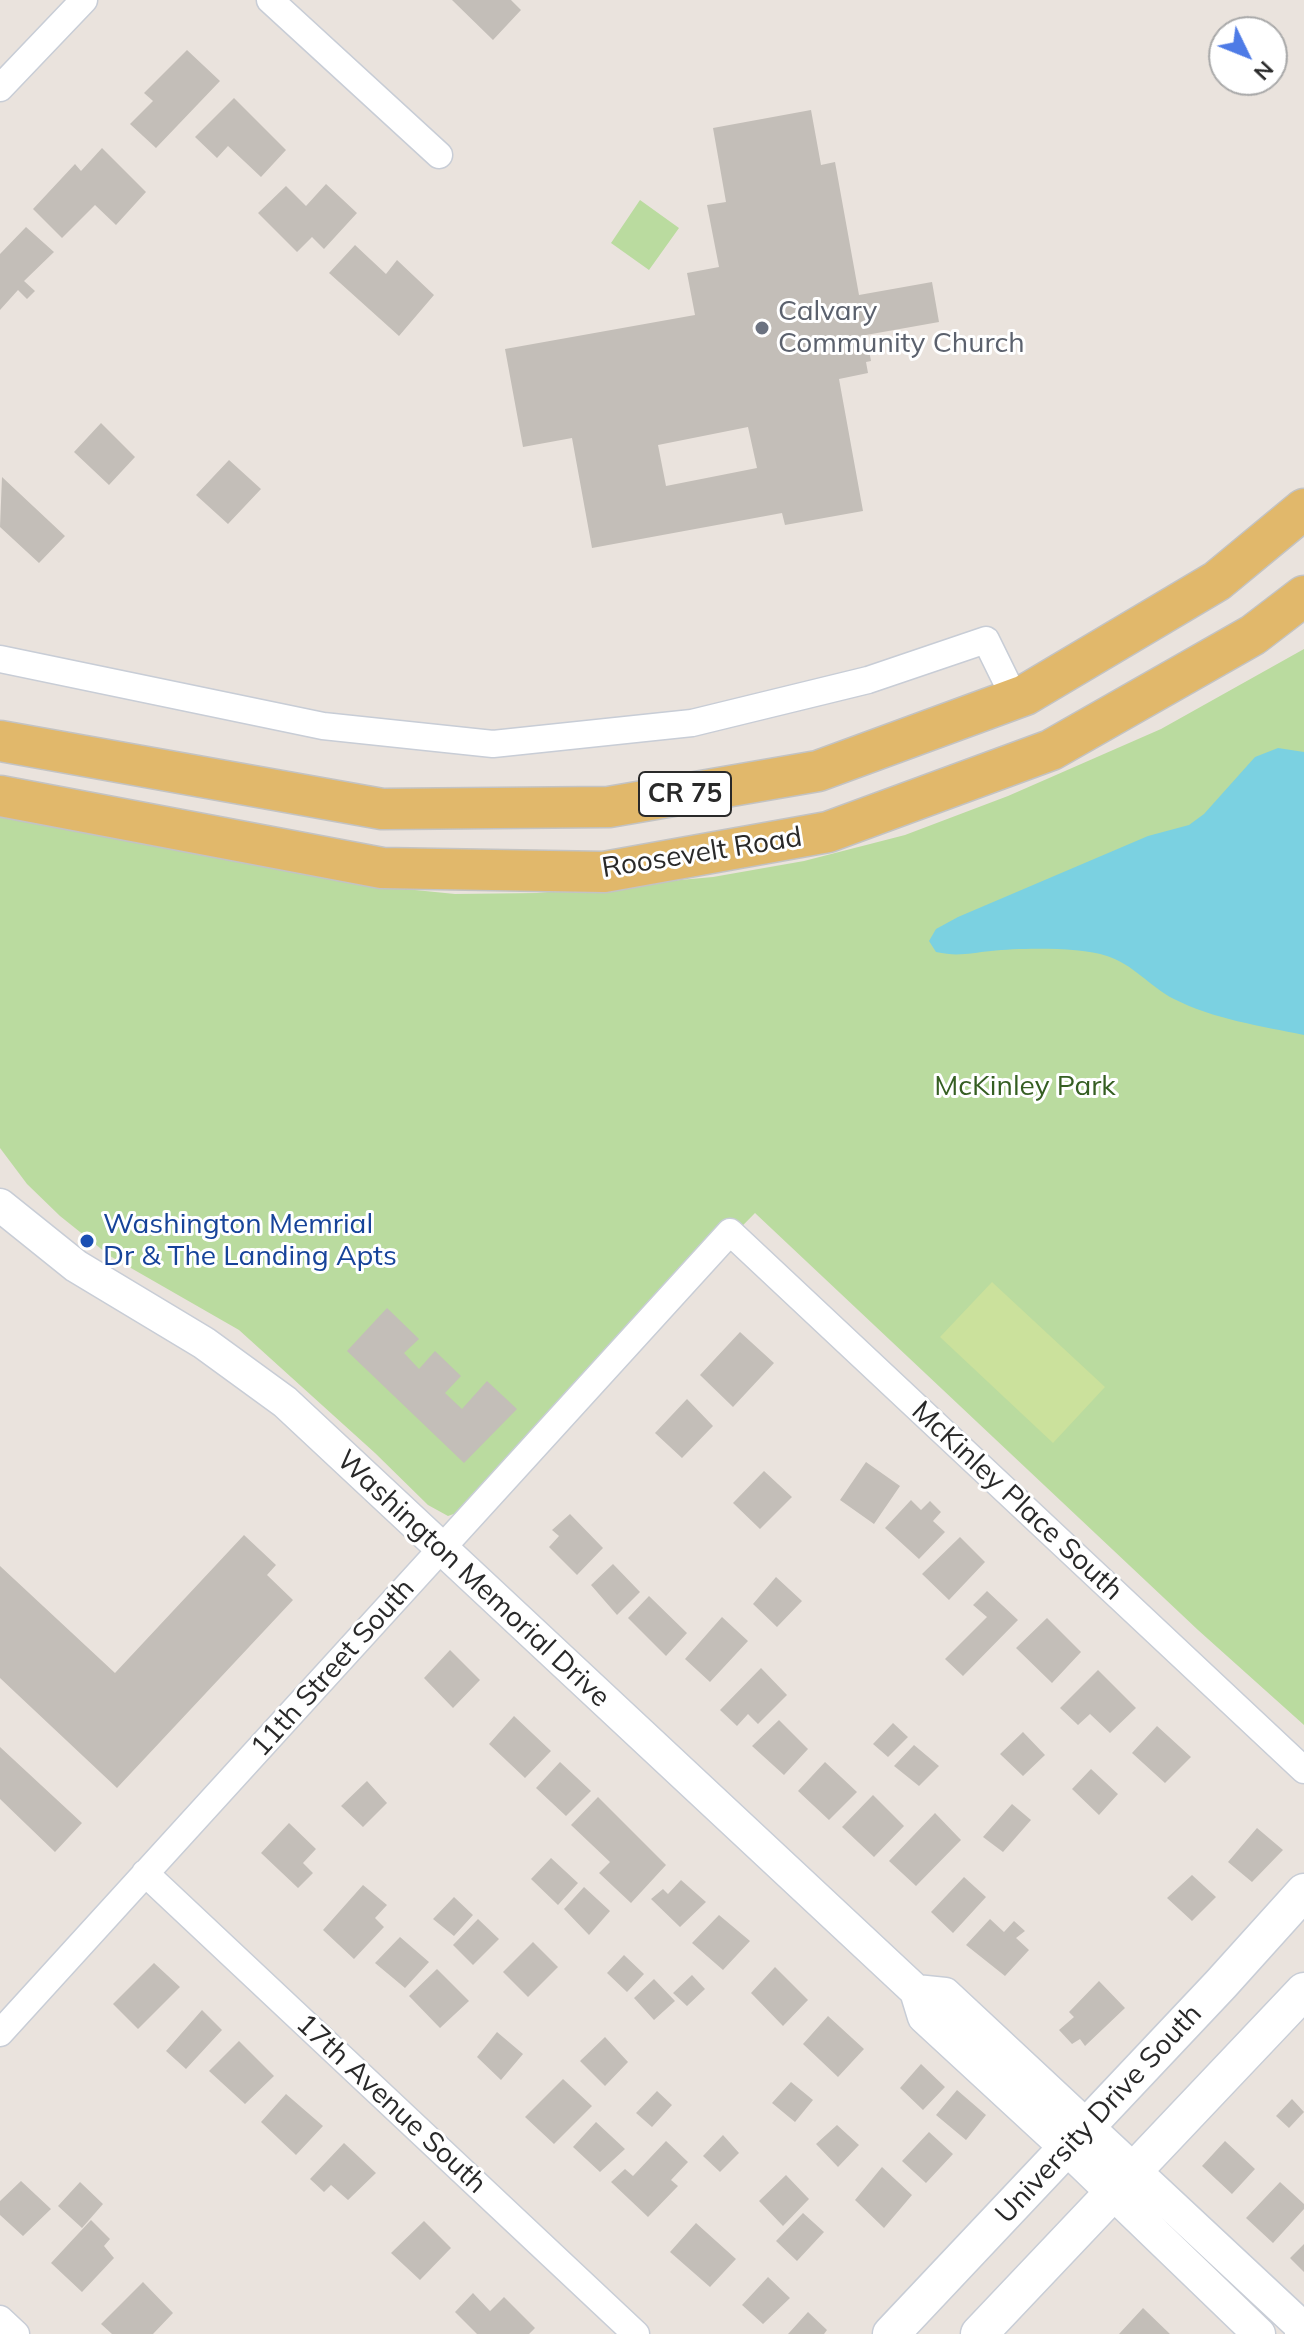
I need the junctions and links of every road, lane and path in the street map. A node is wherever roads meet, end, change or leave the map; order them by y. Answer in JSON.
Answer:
{"nodes":[{"id":1,"x":84,"y":0,"type":"edge"},
{"id":2,"x":270,"y":0,"type":"edge"},
{"id":3,"x":0,"y":88,"type":"edge"},
{"id":4,"x":439,"y":155,"type":"dead end"},
{"id":5,"x":1304,"y":509,"type":"edge"},
{"id":6,"x":1304,"y":596,"type":"edge"},
{"id":7,"x":0,"y":659,"type":"edge"},
{"id":8,"x":1015,"y":699,"type":"junction"},
{"id":9,"x":0,"y":741,"type":"edge"},
{"id":10,"x":0,"y":796,"type":"edge"},
{"id":11,"x":0,"y":1205,"type":"edge"},
{"id":12,"x":730,"y":1232,"type":"joint"},
{"id":13,"x":441,"y":1550,"type":"junction"},
{"id":14,"x":1304,"y":1770,"type":"edge"},
{"id":15,"x":145,"y":1873,"type":"junction"},
{"id":16,"x":1304,"y":1892,"type":"edge"},
{"id":17,"x":1304,"y":1991,"type":"edge"},
{"id":18,"x":0,"y":2033,"type":"edge"},
{"id":19,"x":1077,"y":2136,"type":"junction"},
{"id":20,"x":1123,"y":2182,"type":"junction"},
{"id":21,"x":0,"y":2319,"type":"edge"},
{"id":22,"x":16,"y":2334,"type":"edge"},
{"id":23,"x":636,"y":2334,"type":"edge"},
{"id":24,"x":891,"y":2334,"type":"edge"},
{"id":25,"x":979,"y":2334,"type":"edge"},
{"id":26,"x":1259,"y":2334,"type":"edge"},
{"id":27,"x":1301,"y":2334,"type":"edge"}],
"edges":[{"from":1,"to":3,"type":"street"},
{"from":2,"to":4,"type":"street"},
{"from":5,"to":8,"type":"main road","number":"CR 75"},
{"from":6,"to":10,"type":"main road","name":"Roosevelt Road","number":"CR 75"},
{"from":7,"to":8,"type":"street"},
{"from":8,"to":9,"type":"main road","number":"CR 75"},
{"from":11,"to":13,"type":"street","name":"Washington Memorial Drive"},
{"from":12,"to":13,"type":"street","name":"11th Street South"},
{"from":12,"to":14,"type":"street","name":"McKinley Place South"},
{"from":13,"to":15,"type":"street","name":"11th Street South"},
{"from":13,"to":19,"type":"street","name":"Washington Memorial Drive"},
{"from":15,"to":18,"type":"street","name":"11th Street South"},
{"from":15,"to":23,"type":"street","name":"17th Avenue South"},
{"from":16,"to":19,"type":"main road","name":"University Drive South"},
{"from":17,"to":20,"type":"main road"},
{"from":19,"to":20,"type":"street","name":"Washington Memorial Drive"},
{"from":19,"to":24,"type":"main road","name":"University Drive South"},
{"from":20,"to":25,"type":"main road"},
{"from":20,"to":26,"type":"street","name":"Washington Memorial Drive"},
{"from":20,"to":27,"type":"street","name":"Washington Memorial Drive"},
{"from":21,"to":22,"type":"street"}]}
